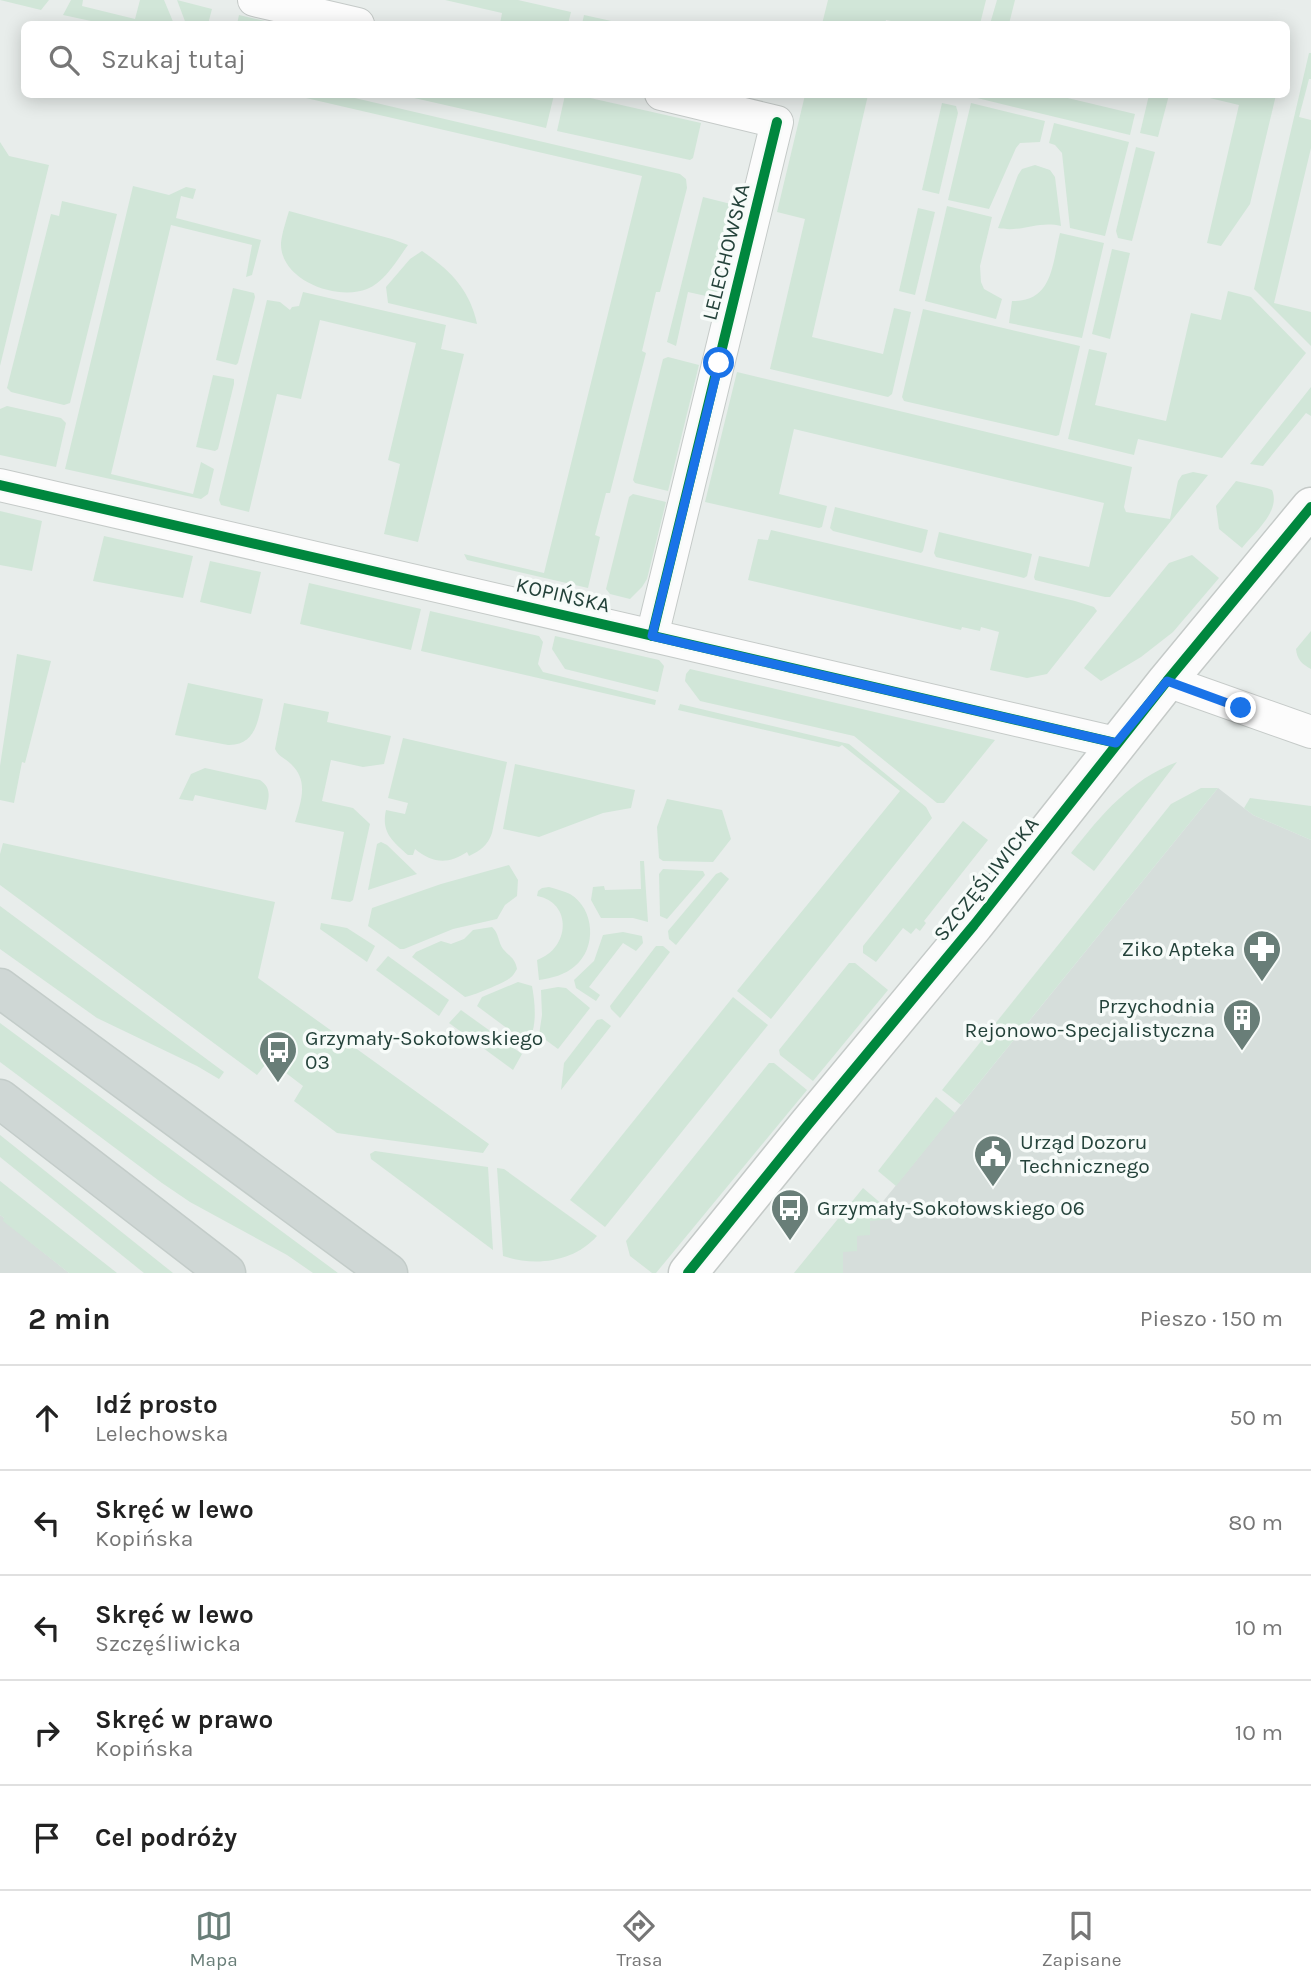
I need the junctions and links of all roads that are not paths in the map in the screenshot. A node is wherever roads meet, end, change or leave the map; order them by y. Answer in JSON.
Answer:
{"nodes":[{"id":1,"x":254,"y":0,"type":"edge"},
{"id":2,"x":345,"y":21,"type":"edge"},
{"id":3,"x":678,"y":98,"type":"edge"},
{"id":4,"x":0,"y":485,"type":"edge"},
{"id":5,"x":1311,"y":507,"type":"edge"},
{"id":6,"x":652,"y":636,"type":"junction"},
{"id":7,"x":1167,"y":681,"type":"junction"},
{"id":8,"x":1311,"y":732,"type":"edge"},
{"id":9,"x":1116,"y":743,"type":"junction"},
{"id":10,"x":0,"y":988,"type":"edge"},
{"id":11,"x":0,"y":1099,"type":"edge"},
{"id":12,"x":226,"y":1273,"type":"edge"},
{"id":13,"x":388,"y":1273,"type":"edge"},
{"id":14,"x":688,"y":1273,"type":"edge"}],
"edges":[{"from":1,"to":2,"type":"street"},
{"from":3,"to":6,"type":"street","name":"LELECHOWSKA"},
{"from":4,"to":6,"type":"street","name":"KOPIŃSKA"},
{"from":5,"to":7,"type":"street","name":"SZCZĘŚLIWICKA"},
{"from":6,"to":9,"type":"street","name":"KOPIŃSKA"},
{"from":7,"to":8,"type":"street"},
{"from":7,"to":9,"type":"street","name":"SZCZĘŚLIWICKA"},
{"from":9,"to":14,"type":"street","name":"SZCZĘŚLIWICKA"},
{"from":10,"to":13,"type":"main road"},
{"from":11,"to":12,"type":"main road"}]}
